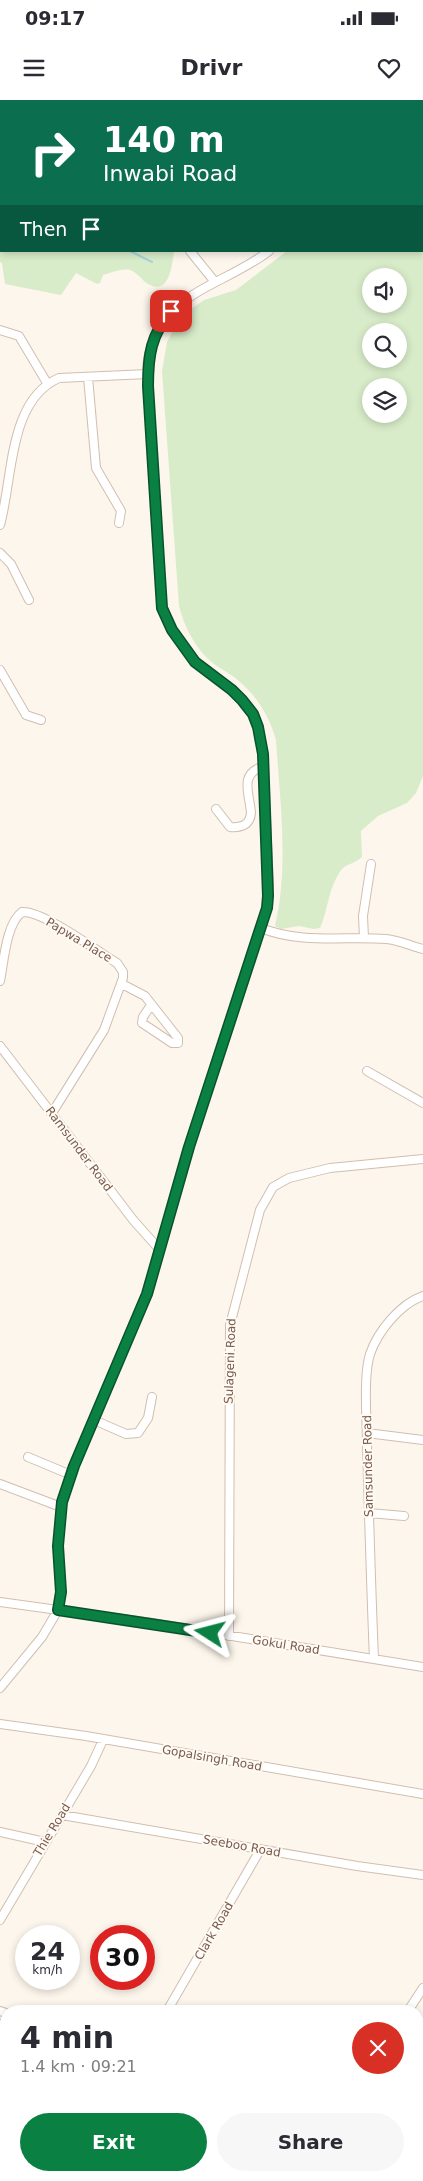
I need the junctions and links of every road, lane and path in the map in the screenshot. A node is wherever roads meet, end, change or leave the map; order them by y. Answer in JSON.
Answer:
{"nodes":[{"id":1,"x":191,"y":252,"type":"edge"},
{"id":2,"x":267,"y":252,"type":"edge"},
{"id":3,"x":216,"y":282,"type":"junction"},
{"id":4,"x":0,"y":330,"type":"edge"},
{"id":5,"x":148,"y":374,"type":"junction"},
{"id":6,"x":88,"y":376,"type":"junction"},
{"id":7,"x":47,"y":383,"type":"junction"},
{"id":8,"x":119,"y":523,"type":"dead end"},
{"id":9,"x":0,"y":525,"type":"edge"},
{"id":10,"x":0,"y":553,"type":"edge"},
{"id":11,"x":29,"y":600,"type":"dead end"},
{"id":12,"x":0,"y":670,"type":"edge"},
{"id":13,"x":41,"y":720,"type":"dead end"},
{"id":14,"x":264,"y":766,"type":"junction"},
{"id":15,"x":216,"y":809,"type":"dead end"},
{"id":16,"x":371,"y":864,"type":"dead end"},
{"id":17,"x":261,"y":928,"type":"junction"},
{"id":18,"x":364,"y":938,"type":"junction"},
{"id":19,"x":423,"y":949,"type":"edge"},
{"id":20,"x":0,"y":981,"type":"edge"},
{"id":21,"x":122,"y":984,"type":"junction"},
{"id":22,"x":151,"y":1005,"type":"junction"},
{"id":23,"x":0,"y":1046,"type":"edge"},
{"id":24,"x":367,"y":1071,"type":"dead end"},
{"id":25,"x":423,"y":1103,"type":"edge"},
{"id":26,"x":52,"y":1113,"type":"junction"},
{"id":27,"x":423,"y":1159,"type":"edge"},
{"id":28,"x":160,"y":1250,"type":"junction"},
{"id":29,"x":423,"y":1296,"type":"edge"},
{"id":30,"x":152,"y":1397,"type":"dead end"},
{"id":31,"x":94,"y":1420,"type":"junction"},
{"id":32,"x":367,"y":1433,"type":"junction"},
{"id":33,"x":423,"y":1440,"type":"edge"},
{"id":34,"x":28,"y":1457,"type":"dead end"},
{"id":35,"x":71,"y":1475,"type":"junction"},
{"id":36,"x":0,"y":1484,"type":"edge"},
{"id":37,"x":61,"y":1507,"type":"junction"},
{"id":38,"x":369,"y":1513,"type":"junction"},
{"id":39,"x":404,"y":1516,"type":"dead end"},
{"id":40,"x":0,"y":1602,"type":"edge"},
{"id":41,"x":58,"y":1610,"type":"junction"},
{"id":42,"x":229,"y":1636,"type":"junction"},
{"id":43,"x":374,"y":1659,"type":"junction"},
{"id":44,"x":423,"y":1667,"type":"edge"},
{"id":45,"x":0,"y":1688,"type":"edge"},
{"id":46,"x":0,"y":1724,"type":"edge"},
{"id":47,"x":103,"y":1740,"type":"junction"},
{"id":48,"x":423,"y":1794,"type":"edge"},
{"id":49,"x":62,"y":1815,"type":"junction"},
{"id":50,"x":0,"y":1832,"type":"edge"},
{"id":51,"x":45,"y":1842,"type":"junction"},
{"id":52,"x":260,"y":1850,"type":"junction"},
{"id":53,"x":423,"y":1876,"type":"edge"},
{"id":54,"x":0,"y":1920,"type":"edge"},
{"id":55,"x":423,"y":1988,"type":"edge"},
{"id":56,"x":170,"y":2005,"type":"edge"},
{"id":57,"x":412,"y":2005,"type":"edge"}],
"edges":[{"from":1,"to":3,"type":"street"},
{"from":2,"to":3,"type":"street"},
{"from":3,"to":5,"type":"street"},
{"from":4,"to":7,"type":"street"},
{"from":5,"to":6,"type":"street"},
{"from":5,"to":14,"type":"street"},
{"from":6,"to":7,"type":"street"},
{"from":6,"to":8,"type":"street"},
{"from":7,"to":9,"type":"street"},
{"from":10,"to":11,"type":"street"},
{"from":12,"to":13,"type":"street"},
{"from":14,"to":15,"type":"street"},
{"from":14,"to":17,"type":"street"},
{"from":16,"to":18,"type":"street"},
{"from":17,"to":18,"type":"street"},
{"from":17,"to":28,"type":"street"},
{"from":18,"to":19,"type":"street"},
{"from":20,"to":21,"type":"street","name":"Papwa Place"},
{"from":21,"to":22,"type":"street"},
{"from":21,"to":26,"type":"street"},
{"from":22,"to":22,"type":"street"},
{"from":23,"to":26,"type":"street","name":"Ramsunder Road"},
{"from":24,"to":25,"type":"street"},
{"from":26,"to":28,"type":"street","name":"Ramsunder Road"},
{"from":27,"to":42,"type":"street","name":"Sulageni Road"},
{"from":28,"to":31,"type":"street"},
{"from":29,"to":32,"type":"street","name":"Samsunder Road"},
{"from":30,"to":31,"type":"street"},
{"from":31,"to":35,"type":"street"},
{"from":32,"to":33,"type":"street"},
{"from":32,"to":38,"type":"street","name":"Samsunder Road"},
{"from":34,"to":35,"type":"street"},
{"from":35,"to":37,"type":"street"},
{"from":36,"to":37,"type":"street"},
{"from":37,"to":41,"type":"street"},
{"from":38,"to":39,"type":"street"},
{"from":38,"to":43,"type":"street","name":"Samsunder Road"},
{"from":40,"to":41,"type":"street","name":"Gokul Road"},
{"from":41,"to":42,"type":"street","name":"Gokul Road"},
{"from":41,"to":45,"type":"street"},
{"from":42,"to":43,"type":"street","name":"Gokul Road"},
{"from":43,"to":44,"type":"street","name":"Gokul Road"},
{"from":46,"to":47,"type":"street","name":"Gopalsingh Road"},
{"from":47,"to":48,"type":"street","name":"Gopalsingh Road"},
{"from":47,"to":49,"type":"street","name":"Thie Road"},
{"from":49,"to":51,"type":"street","name":"Thie Road"},
{"from":49,"to":52,"type":"street","name":"Seeboo Road"},
{"from":50,"to":51,"type":"street"},
{"from":51,"to":54,"type":"street","name":"Thie Road"},
{"from":52,"to":53,"type":"street","name":"Seeboo Road"},
{"from":52,"to":56,"type":"street","name":"Clark Road"},
{"from":55,"to":57,"type":"street"}]}
